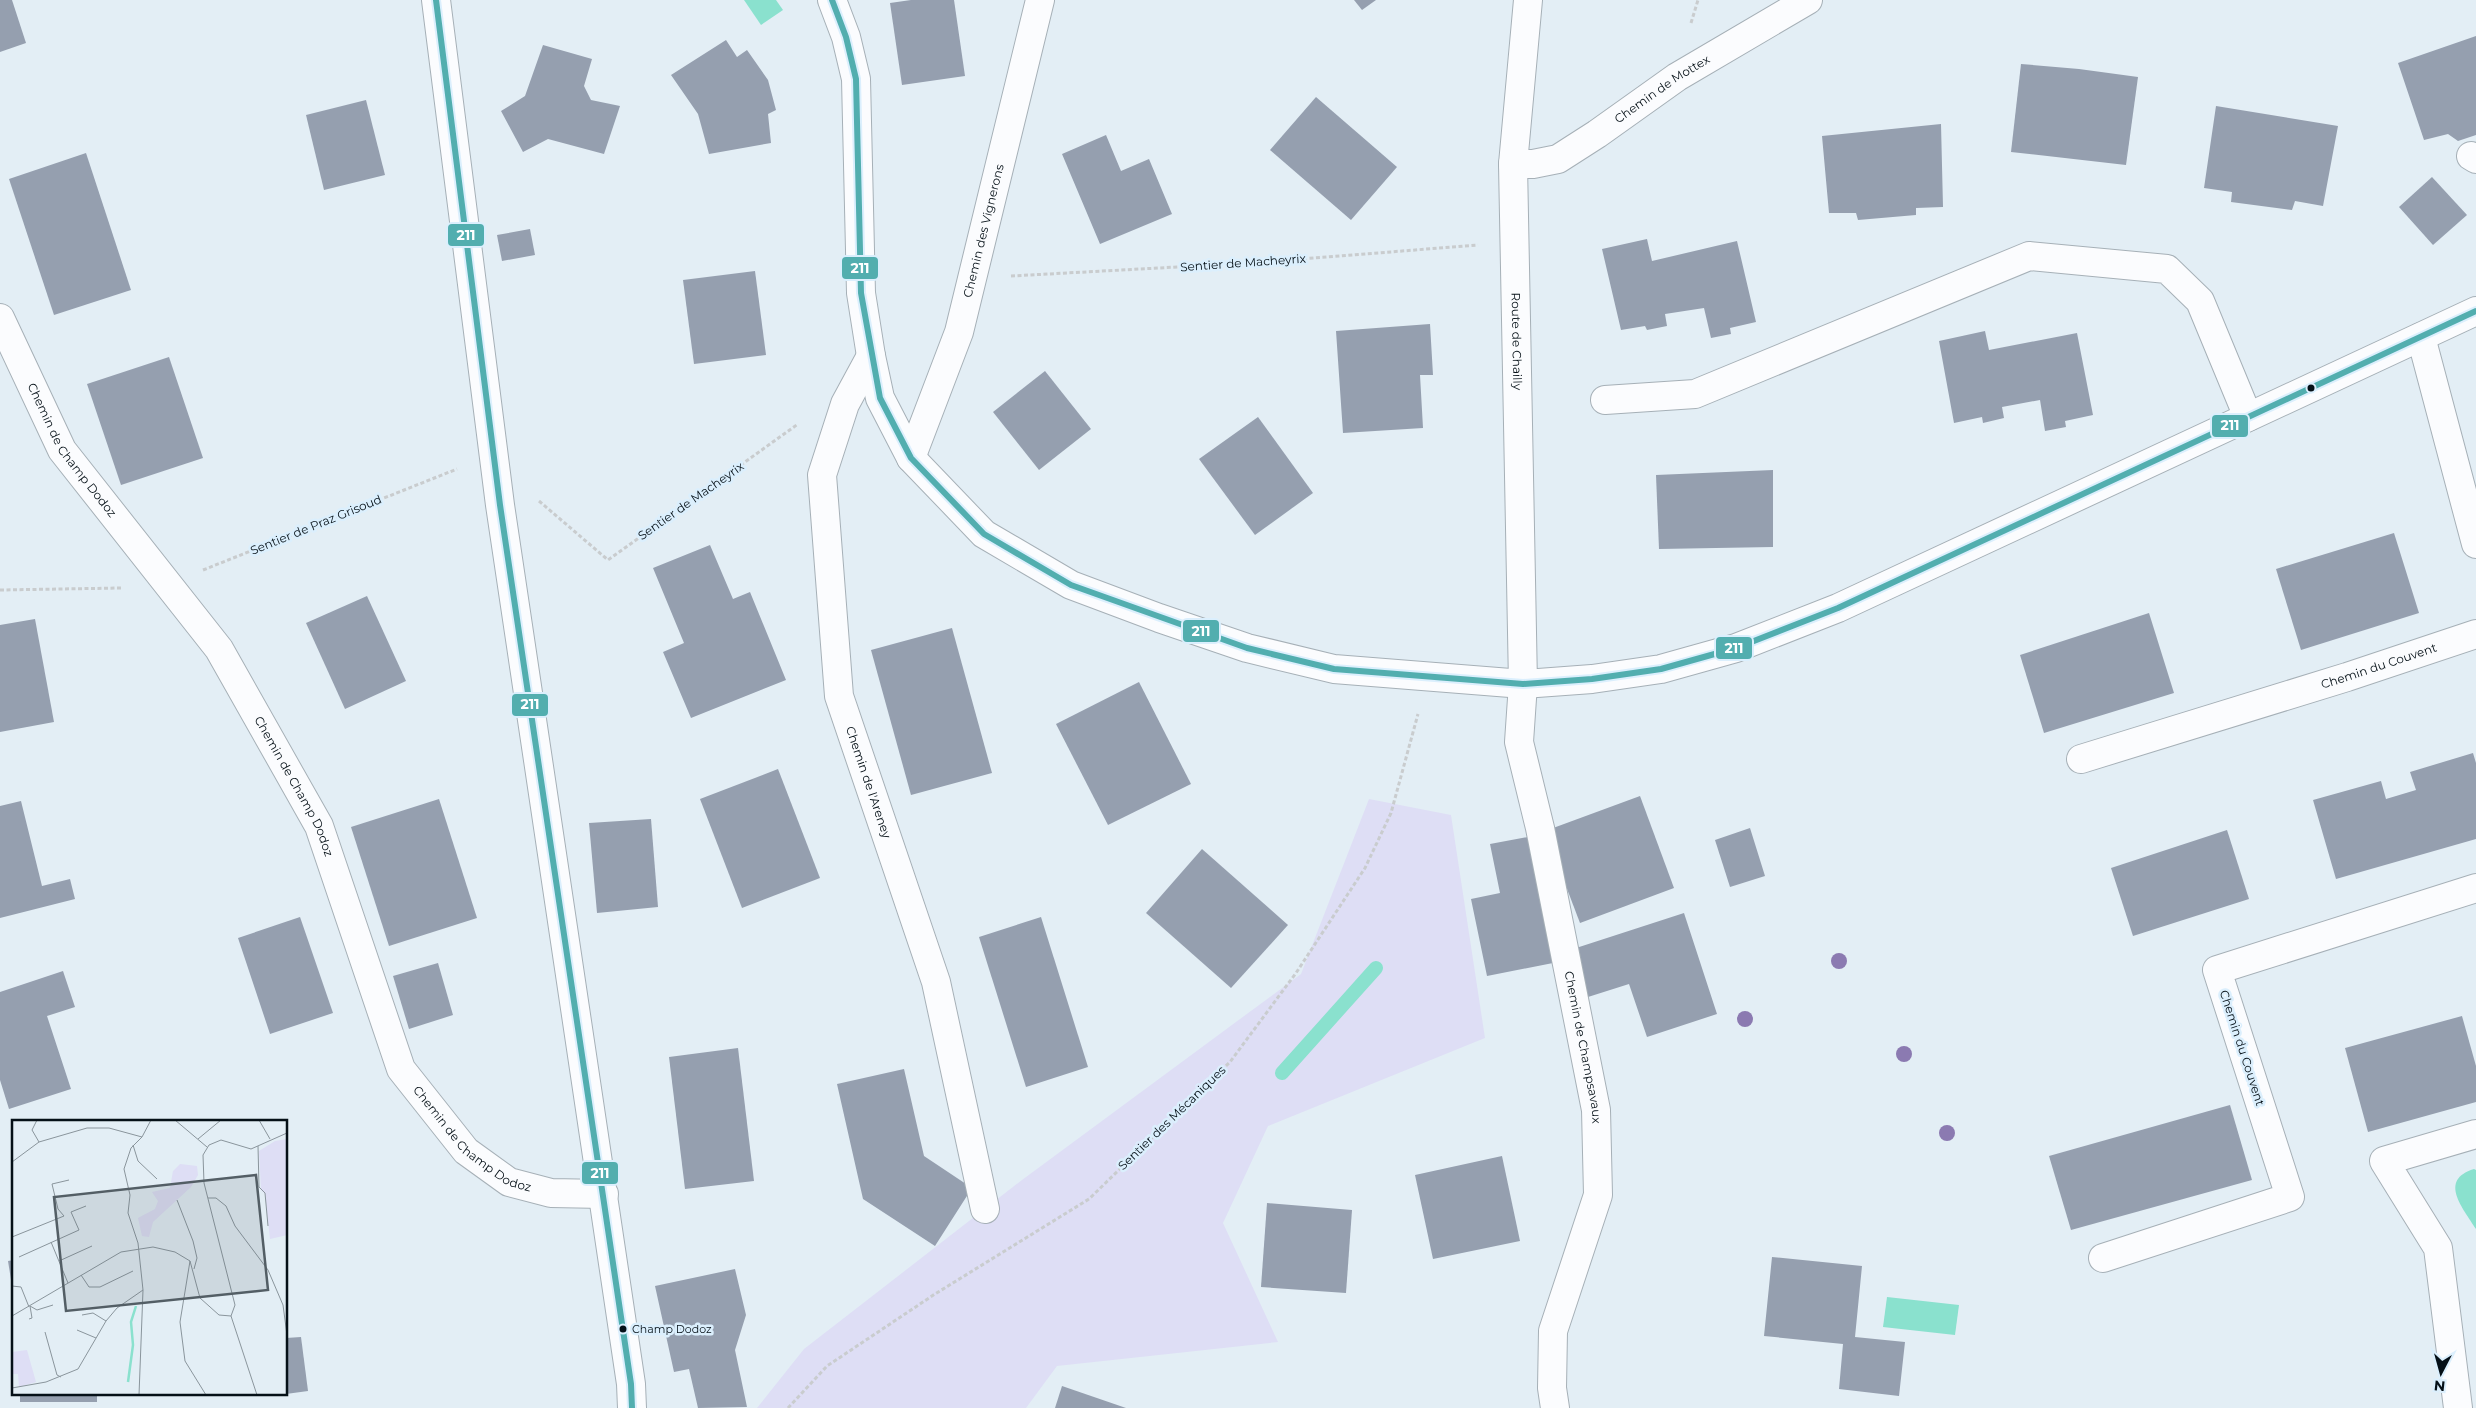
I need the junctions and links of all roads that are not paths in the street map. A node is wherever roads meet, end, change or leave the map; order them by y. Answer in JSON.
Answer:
{"nodes":[{"id":1,"x":436,"y":0,"type":"edge"},
{"id":2,"x":832,"y":0,"type":"edge"},
{"id":3,"x":1040,"y":0,"type":"edge"},
{"id":4,"x":1528,"y":0,"type":"edge"},
{"id":5,"x":1808,"y":0,"type":"edge"},
{"id":6,"x":1513,"y":164,"type":"junction"},
{"id":7,"x":2476,"y":311,"type":"edge"},
{"id":8,"x":0,"y":318,"type":"edge"},
{"id":9,"x":2421,"y":337,"type":"junction"},
{"id":10,"x":871,"y":356,"type":"junction"},
{"id":11,"x":1605,"y":400,"type":"dead end"},
{"id":12,"x":2248,"y":417,"type":"junction"},
{"id":13,"x":912,"y":458,"type":"junction"},
{"id":14,"x":2476,"y":544,"type":"edge"},
{"id":15,"x":2476,"y":634,"type":"edge"},
{"id":16,"x":1523,"y":684,"type":"junction"},
{"id":17,"x":2081,"y":759,"type":"dead end"},
{"id":18,"x":2476,"y":888,"type":"edge"},
{"id":19,"x":2476,"y":1134,"type":"edge"},
{"id":20,"x":604,"y":1194,"type":"junction"},
{"id":21,"x":985,"y":1209,"type":"dead end"},
{"id":22,"x":2103,"y":1258,"type":"dead end"},
{"id":23,"x":632,"y":1408,"type":"edge"},
{"id":24,"x":1555,"y":1408,"type":"edge"},
{"id":25,"x":2458,"y":1408,"type":"edge"}],
"edges":[{"from":1,"to":20,"type":"street"},
{"from":2,"to":10,"type":"street"},
{"from":3,"to":13,"type":"street","name":"Chemin des Vignerons"},
{"from":4,"to":6,"type":"street","name":"Route de Chailly"},
{"from":5,"to":6,"type":"street","name":"Chemin de Mottex"},
{"from":6,"to":16,"type":"street","name":"Route de Chailly"},
{"from":7,"to":9,"type":"street"},
{"from":8,"to":20,"type":"street","name":"Chemin de Champ Dodoz"},
{"from":9,"to":12,"type":"street"},
{"from":9,"to":14,"type":"street"},
{"from":10,"to":13,"type":"street"},
{"from":10,"to":21,"type":"street","name":"Chemin de l'Areney"},
{"from":11,"to":12,"type":"street"},
{"from":12,"to":16,"type":"street"},
{"from":13,"to":16,"type":"street"},
{"from":15,"to":17,"type":"street","name":"Chemin du Couvent"},
{"from":16,"to":24,"type":"street","name":"Chemin de Champsavaux"},
{"from":18,"to":22,"type":"street","name":"Chemin du Couvent"},
{"from":19,"to":25,"type":"street"},
{"from":20,"to":23,"type":"street"}]}
